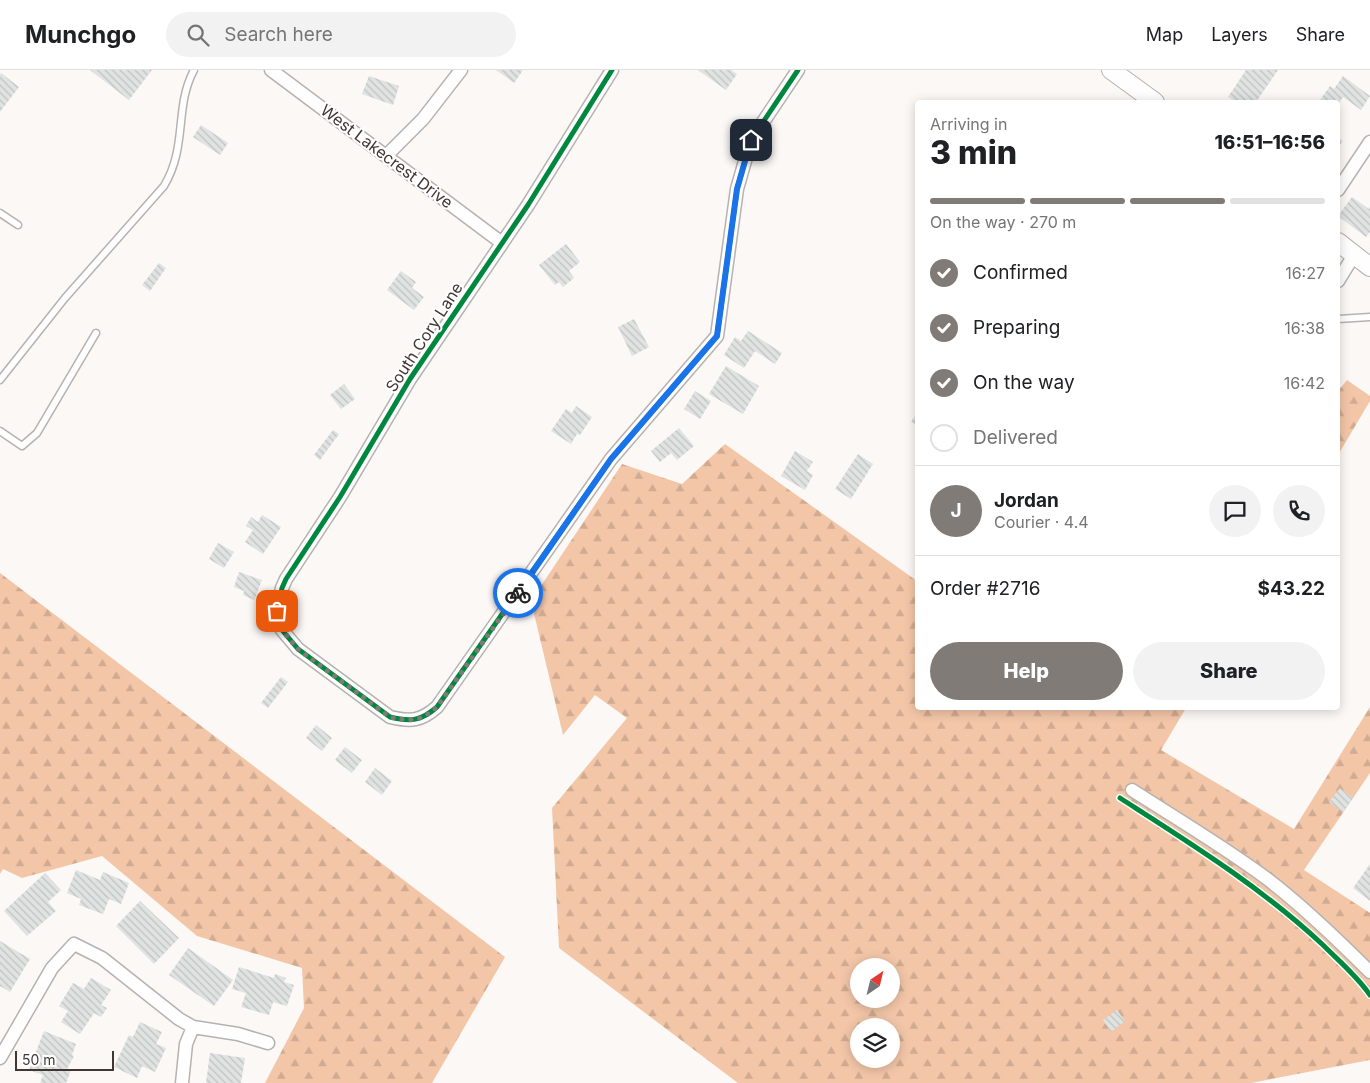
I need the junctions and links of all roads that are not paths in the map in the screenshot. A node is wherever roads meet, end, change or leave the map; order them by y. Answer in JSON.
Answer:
{"nodes":[{"id":1,"x":194,"y":70,"type":"edge"},
{"id":2,"x":271,"y":70,"type":"edge"},
{"id":3,"x":460,"y":70,"type":"edge"},
{"id":4,"x":612,"y":70,"type":"edge"},
{"id":5,"x":798,"y":70,"type":"edge"},
{"id":6,"x":1111,"y":70,"type":"edge"},
{"id":7,"x":1152,"y":100,"type":"edge"},
{"id":8,"x":1370,"y":142,"type":"edge"},
{"id":9,"x":387,"y":155,"type":"junction"},
{"id":10,"x":1340,"y":187,"type":"edge"},
{"id":11,"x":0,"y":213,"type":"edge"},
{"id":12,"x":18,"y":225,"type":"dead end"},
{"id":13,"x":502,"y":243,"type":"junction"},
{"id":14,"x":1340,"y":244,"type":"edge"},
{"id":15,"x":1354,"y":255,"type":"junction"},
{"id":16,"x":1370,"y":267,"type":"edge"},
{"id":17,"x":1340,"y":278,"type":"edge"},
{"id":18,"x":1370,"y":318,"type":"edge"},
{"id":19,"x":1340,"y":319,"type":"edge"},
{"id":20,"x":96,"y":333,"type":"dead end"},
{"id":21,"x":0,"y":380,"type":"edge"},
{"id":22,"x":0,"y":431,"type":"edge"},
{"id":23,"x":1132,"y":790,"type":"dead end"},
{"id":24,"x":1370,"y":972,"type":"edge"},
{"id":25,"x":193,"y":1027,"type":"junction"},
{"id":26,"x":268,"y":1043,"type":"dead end"},
{"id":27,"x":0,"y":1058,"type":"edge"},
{"id":28,"x":182,"y":1083,"type":"edge"}],
"edges":[{"from":1,"to":21,"type":"lane"},
{"from":2,"to":9,"type":"street","name":"West Lakecrest Drive"},
{"from":3,"to":9,"type":"street"},
{"from":4,"to":13,"type":"street","name":"South Cory Lane"},
{"from":5,"to":13,"type":"street","name":"South Cory Lane"},
{"from":6,"to":7,"type":"street"},
{"from":8,"to":10,"type":"street"},
{"from":9,"to":13,"type":"street","name":"West Lakecrest Drive"},
{"from":11,"to":12,"type":"lane"},
{"from":14,"to":15,"type":"street"},
{"from":15,"to":16,"type":"street"},
{"from":15,"to":17,"type":"street"},
{"from":18,"to":19,"type":"lane"},
{"from":20,"to":22,"type":"lane"},
{"from":23,"to":24,"type":"street"},
{"from":25,"to":26,"type":"street"},
{"from":25,"to":27,"type":"street"},
{"from":25,"to":28,"type":"street"}]}
